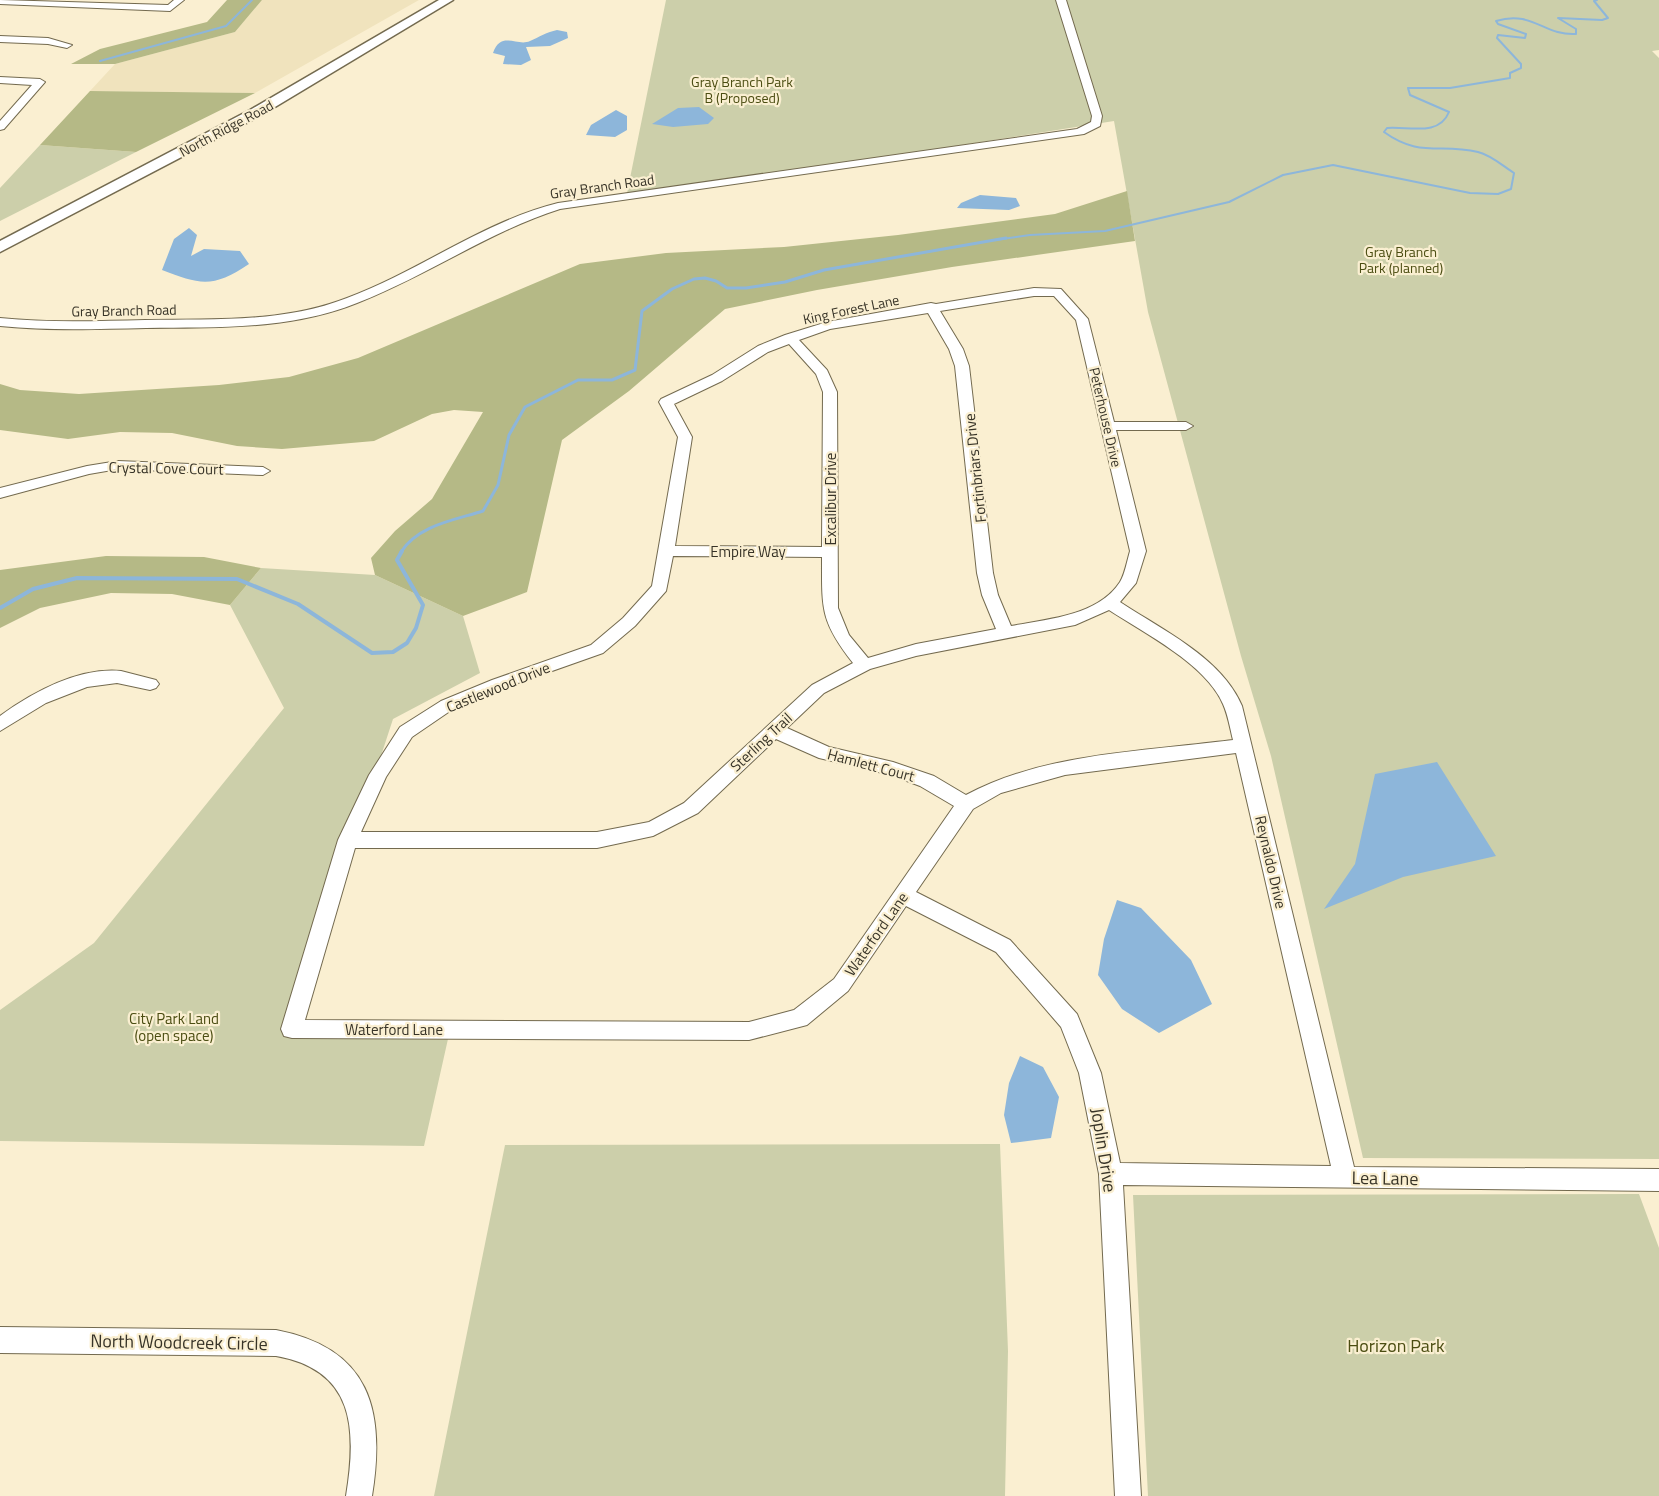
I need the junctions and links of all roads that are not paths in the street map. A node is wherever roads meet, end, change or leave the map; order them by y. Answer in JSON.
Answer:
{"nodes":[{"id":1,"x":423,"y":0,"type":"edge"},
{"id":2,"x":447,"y":0,"type":"edge"},
{"id":3,"x":1061,"y":0,"type":"edge"},
{"id":4,"x":0,"y":1,"type":"edge"},
{"id":5,"x":178,"y":1,"type":"edge"},
{"id":6,"x":0,"y":39,"type":"edge"},
{"id":7,"x":67,"y":45,"type":"dead end"},
{"id":8,"x":0,"y":80,"type":"edge"},
{"id":9,"x":0,"y":127,"type":"edge"},
{"id":10,"x":35,"y":211,"type":"dead end"},
{"id":11,"x":0,"y":247,"type":"edge"},
{"id":12,"x":1057,"y":292,"type":"joint"},
{"id":13,"x":931,"y":308,"type":"junction"},
{"id":14,"x":0,"y":322,"type":"edge"},
{"id":15,"x":790,"y":338,"type":"junction"},
{"id":16,"x":666,"y":402,"type":"joint"},
{"id":17,"x":1108,"y":426,"type":"junction"},
{"id":18,"x":1186,"y":426,"type":"dead end"},
{"id":19,"x":263,"y":471,"type":"dead end"},
{"id":20,"x":0,"y":493,"type":"edge"},
{"id":21,"x":666,"y":551,"type":"junction"},
{"id":22,"x":1138,"y":551,"type":"joint"},
{"id":23,"x":829,"y":552,"type":"junction"},
{"id":24,"x":1110,"y":603,"type":"junction"},
{"id":25,"x":1006,"y":633,"type":"junction"},
{"id":26,"x":864,"y":665,"type":"junction"},
{"id":27,"x":150,"y":684,"type":"dead end"},
{"id":28,"x":0,"y":725,"type":"edge"},
{"id":29,"x":774,"y":730,"type":"junction"},
{"id":30,"x":1243,"y":745,"type":"junction"},
{"id":31,"x":966,"y":804,"type":"junction"},
{"id":32,"x":348,"y":840,"type":"junction"},
{"id":33,"x":903,"y":895,"type":"junction"},
{"id":34,"x":292,"y":1029,"type":"joint"},
{"id":35,"x":1111,"y":1174,"type":"junction"},
{"id":36,"x":1345,"y":1177,"type":"junction"},
{"id":37,"x":1659,"y":1180,"type":"edge"},
{"id":38,"x":0,"y":1340,"type":"edge"},
{"id":39,"x":359,"y":1496,"type":"edge"},
{"id":40,"x":1128,"y":1496,"type":"edge"}],
"edges":[{"from":1,"to":10,"type":"main road","name":"North Ridge Road"},
{"from":2,"to":11,"type":"main road","name":"North Ridge Road"},
{"from":3,"to":14,"type":"street","name":"Gray Branch Road"},
{"from":4,"to":5,"type":"street"},
{"from":6,"to":7,"type":"street"},
{"from":8,"to":9,"type":"street"},
{"from":12,"to":13,"type":"street","name":"King Forest Lane"},
{"from":12,"to":17,"type":"street","name":"Peterhouse Drive"},
{"from":13,"to":15,"type":"street","name":"King Forest Lane"},
{"from":13,"to":25,"type":"street","name":"Fortinbriars Drive"},
{"from":15,"to":16,"type":"street","name":"King Forest Lane"},
{"from":15,"to":23,"type":"street","name":"Excalibur Drive"},
{"from":16,"to":21,"type":"street","name":"Castlewood Drive"},
{"from":17,"to":18,"type":"street"},
{"from":17,"to":22,"type":"street","name":"Peterhouse Drive"},
{"from":19,"to":20,"type":"street","name":"Crystal Cove Court"},
{"from":21,"to":23,"type":"street","name":"Empire Way"},
{"from":21,"to":32,"type":"street","name":"Castlewood Drive"},
{"from":22,"to":24,"type":"street","name":"Sterling Trail"},
{"from":23,"to":26,"type":"street","name":"Excalibur Drive"},
{"from":24,"to":25,"type":"street","name":"Sterling Trail"},
{"from":24,"to":30,"type":"street","name":"Reynaldo Drive"},
{"from":25,"to":26,"type":"street","name":"Sterling Trail"},
{"from":26,"to":29,"type":"street","name":"Sterling Trail"},
{"from":27,"to":28,"type":"street"},
{"from":29,"to":31,"type":"street","name":"Hamlett Court"},
{"from":29,"to":32,"type":"street","name":"Sterling Trail"},
{"from":30,"to":31,"type":"street","name":"Waterford Lane"},
{"from":30,"to":36,"type":"street","name":"Reynaldo Drive"},
{"from":31,"to":33,"type":"street","name":"Waterford Lane"},
{"from":32,"to":34,"type":"street","name":"Castlewood Drive"},
{"from":33,"to":34,"type":"street","name":"Waterford Lane"},
{"from":33,"to":35,"type":"street","name":"Joplin Drive"},
{"from":35,"to":36,"type":"street","name":"Lea Lane"},
{"from":35,"to":40,"type":"street","name":"Joplin Drive"},
{"from":36,"to":37,"type":"street","name":"Lea Lane"},
{"from":38,"to":39,"type":"street","name":"North Woodcreek Circle"}]}
